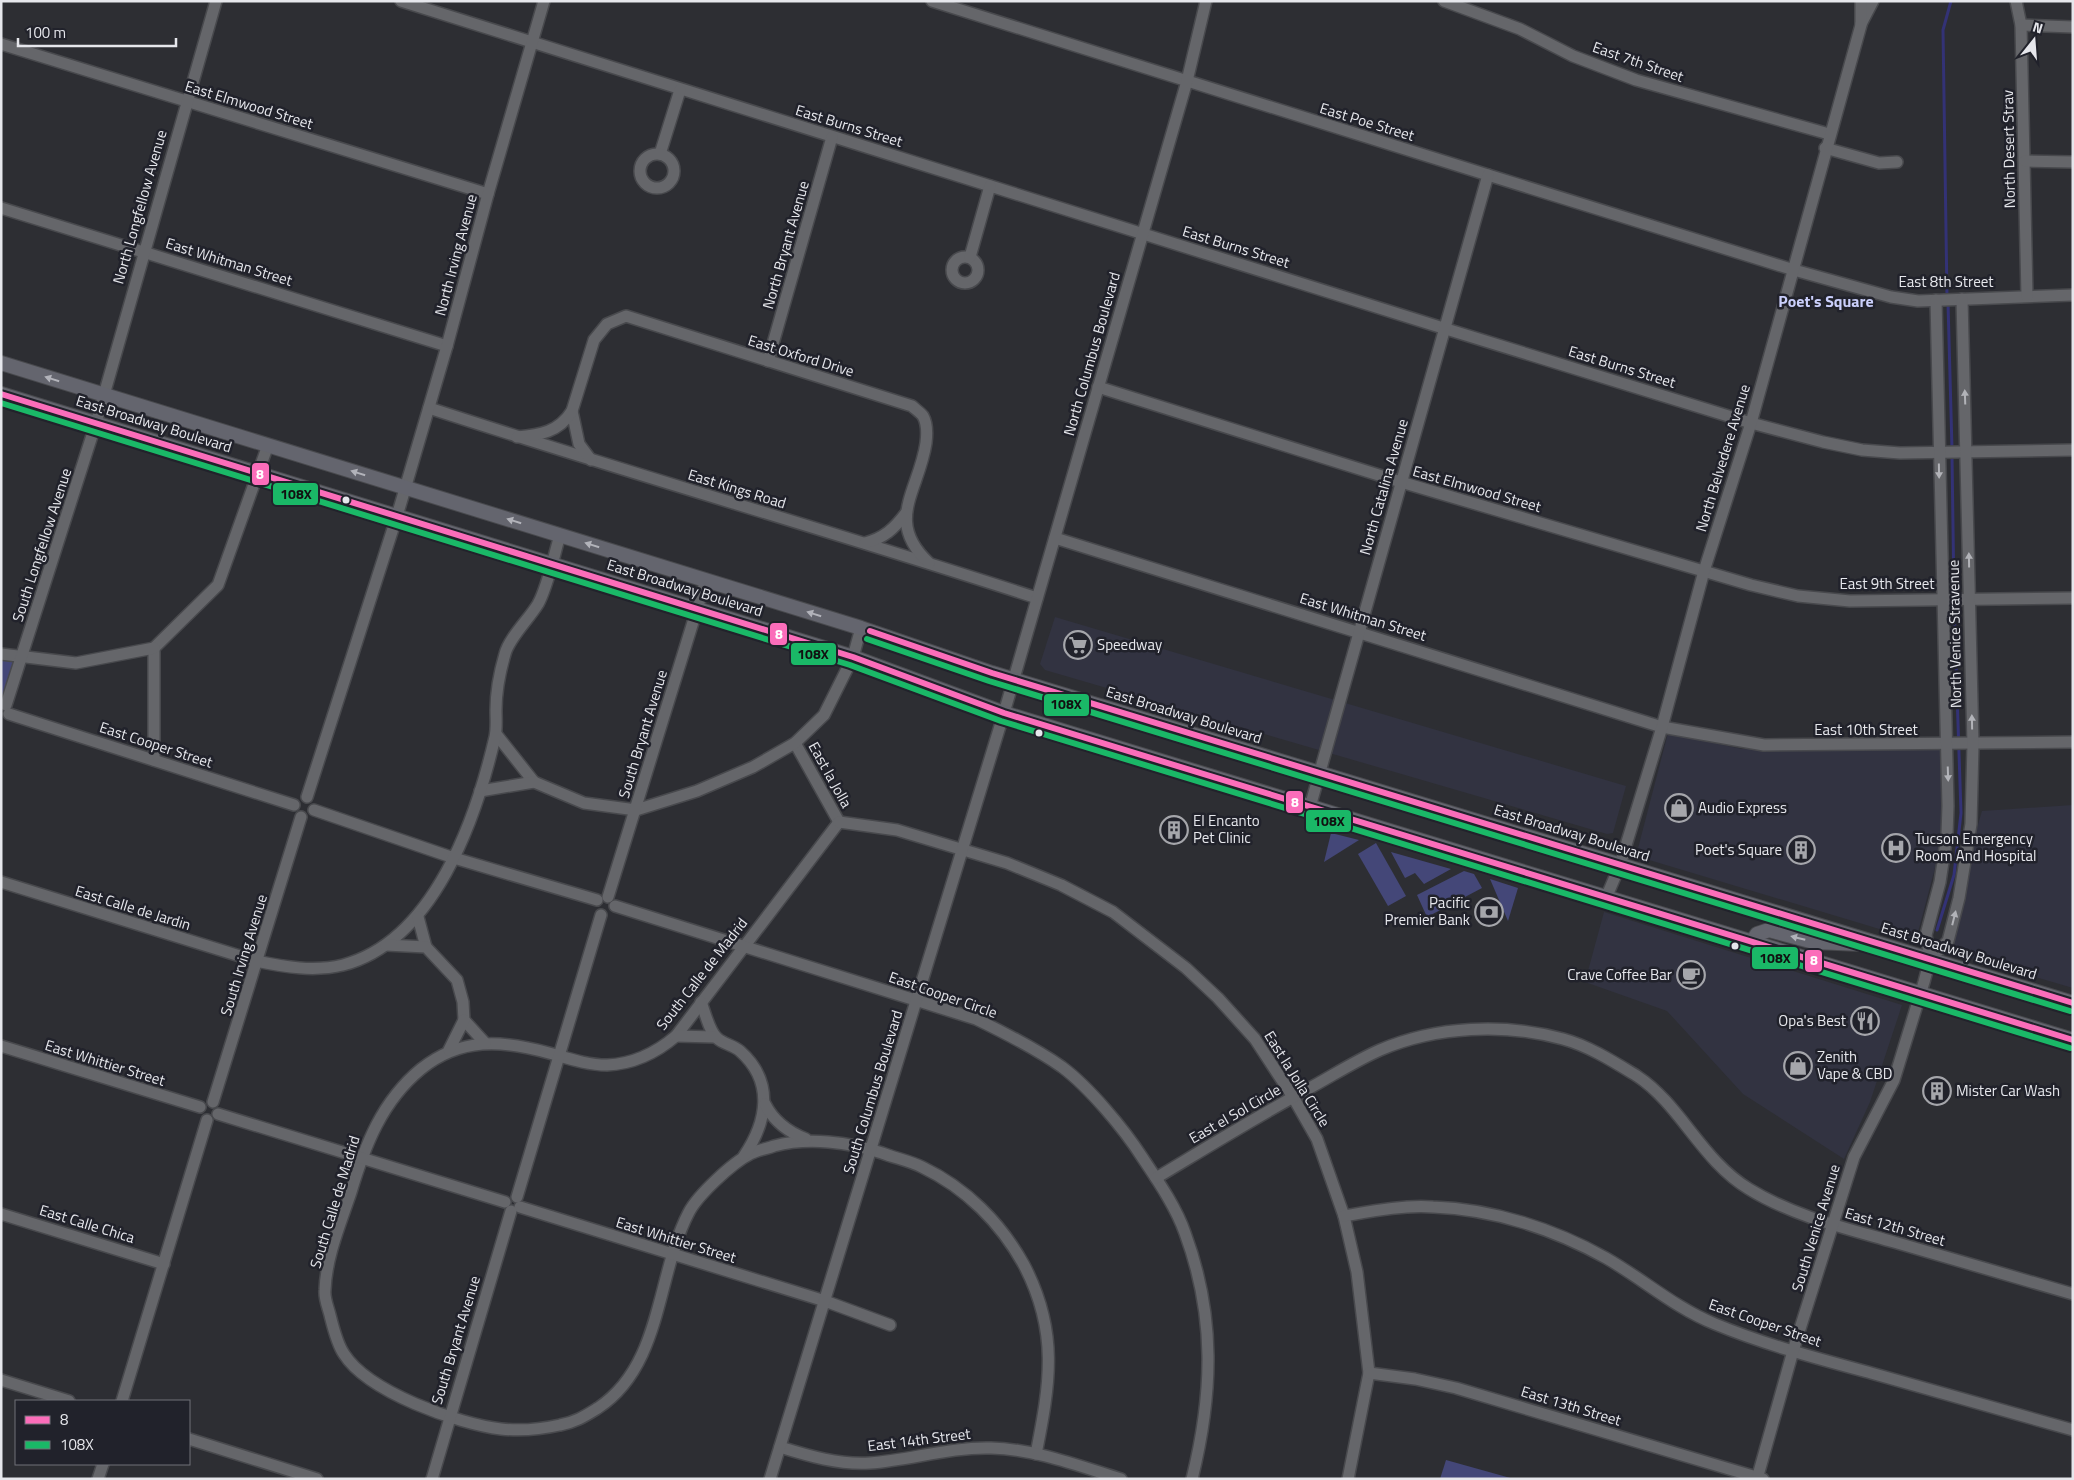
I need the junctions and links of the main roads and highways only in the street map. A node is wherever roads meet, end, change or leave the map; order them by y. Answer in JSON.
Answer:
{"nodes":[{"id":1,"x":1,"y":363,"type":"edge"},
{"id":2,"x":1,"y":394,"type":"edge"},
{"id":3,"x":1752,"y":942,"type":"junction"},
{"id":4,"x":1882,"y":944,"type":"junction"},
{"id":5,"x":2073,"y":1003,"type":"edge"},
{"id":6,"x":2073,"y":1040,"type":"edge"}],
"edges":[{"from":4,"to":1,"type":"main road","name":"East Broadway Boulevard","one_way":true},
{"from":2,"to":3,"type":"main road","name":"East Broadway Boulevard"},
{"from":4,"to":3,"type":"main road","one_way":true},
{"from":3,"to":6,"type":"main road","name":"East Broadway Boulevard"},
{"from":4,"to":5,"type":"main road","name":"East Broadway Boulevard"}]}
